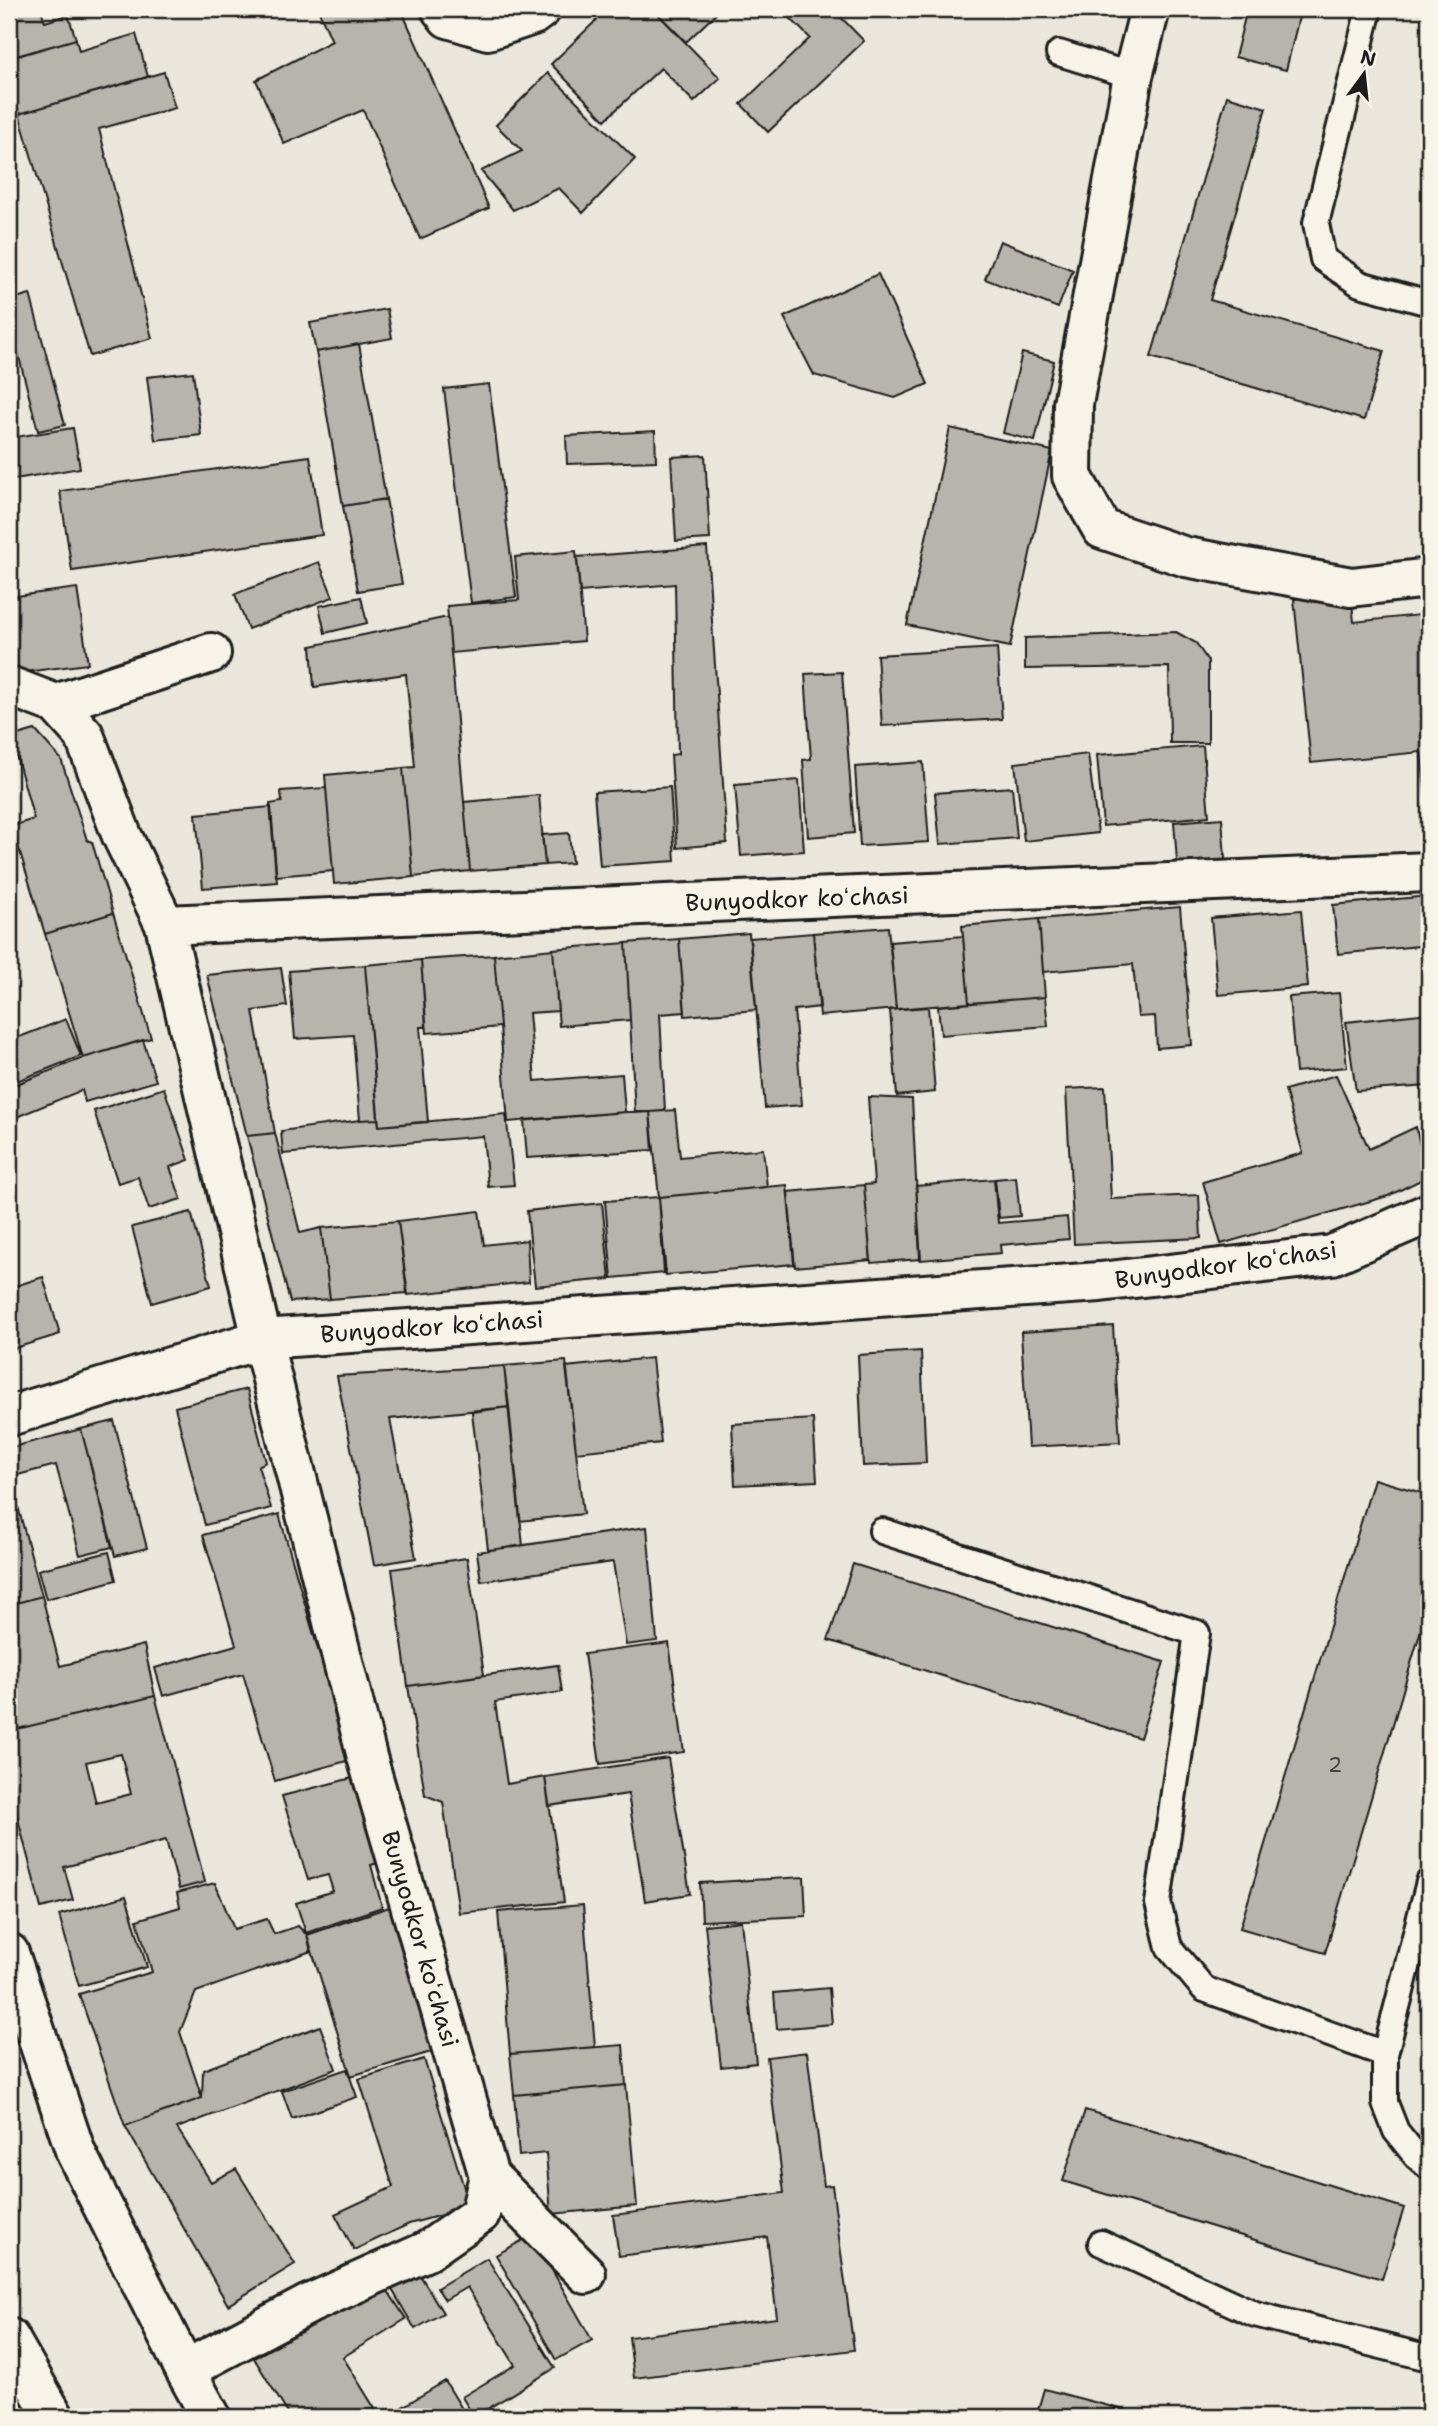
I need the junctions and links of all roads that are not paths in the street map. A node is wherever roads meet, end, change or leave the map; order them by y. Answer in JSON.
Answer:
{"nodes":[{"id":1,"x":441,"y":9,"type":"edge"},
{"id":2,"x":541,"y":9,"type":"edge"},
{"id":3,"x":1150,"y":9,"type":"edge"},
{"id":4,"x":1370,"y":9,"type":"edge"},
{"id":5,"x":1059,"y":53,"type":"dead end"},
{"id":6,"x":1133,"y":76,"type":"junction"},
{"id":7,"x":1429,"y":303,"type":"edge"},
{"id":8,"x":1429,"y":578,"type":"edge"},
{"id":9,"x":211,"y":653,"type":"dead end"},
{"id":10,"x":9,"y":686,"type":"edge"},
{"id":11,"x":56,"y":704,"type":"junction"},
{"id":12,"x":1429,"y":872,"type":"edge"},
{"id":13,"x":165,"y":925,"type":"junction"},
{"id":14,"x":1429,"y":1213,"type":"edge"},
{"id":15,"x":262,"y":1339,"type":"junction"},
{"id":16,"x":9,"y":1416,"type":"edge"},
{"id":17,"x":882,"y":1531,"type":"dead end"},
{"id":18,"x":1429,"y":1882,"type":"edge"},
{"id":19,"x":1425,"y":1914,"type":"edge"},
{"id":20,"x":9,"y":1953,"type":"edge"},
{"id":21,"x":1385,"y":2054,"type":"junction"},
{"id":22,"x":1429,"y":2167,"type":"edge"},
{"id":23,"x":489,"y":2176,"type":"junction"},
{"id":24,"x":1101,"y":2243,"type":"dead end"},
{"id":25,"x":586,"y":2274,"type":"dead end"},
{"id":26,"x":9,"y":2339,"type":"edge"},
{"id":27,"x":1429,"y":2358,"type":"edge"},
{"id":28,"x":186,"y":2370,"type":"junction"},
{"id":29,"x":54,"y":2417,"type":"edge"},
{"id":30,"x":211,"y":2417,"type":"edge"}],
"edges":[{"from":1,"to":2,"type":"street"},
{"from":3,"to":6,"type":"street"},
{"from":4,"to":7,"type":"lane"},
{"from":5,"to":6,"type":"lane"},
{"from":6,"to":8,"type":"street"},
{"from":9,"to":11,"type":"street"},
{"from":10,"to":11,"type":"street","name":"Bunyodkor koʻchasi"},
{"from":11,"to":13,"type":"street","name":"Bunyodkor koʻchasi"},
{"from":12,"to":13,"type":"street","name":"Bunyodkor koʻchasi"},
{"from":13,"to":15,"type":"street","name":"Bunyodkor koʻchasi"},
{"from":14,"to":15,"type":"street","name":"Bunyodkor koʻchasi"},
{"from":15,"to":16,"type":"street","name":"Bunyodkor koʻchasi"},
{"from":15,"to":23,"type":"street","name":"Bunyodkor koʻchasi"},
{"from":17,"to":21,"type":"lane"},
{"from":18,"to":19,"type":"lane"},
{"from":19,"to":21,"type":"lane"},
{"from":20,"to":28,"type":"street"},
{"from":21,"to":22,"type":"lane"},
{"from":23,"to":25,"type":"street"},
{"from":23,"to":28,"type":"street","name":"Bunyodkor koʻchasi"},
{"from":24,"to":27,"type":"lane"},
{"from":26,"to":29,"type":"street"},
{"from":28,"to":30,"type":"street"}]}
